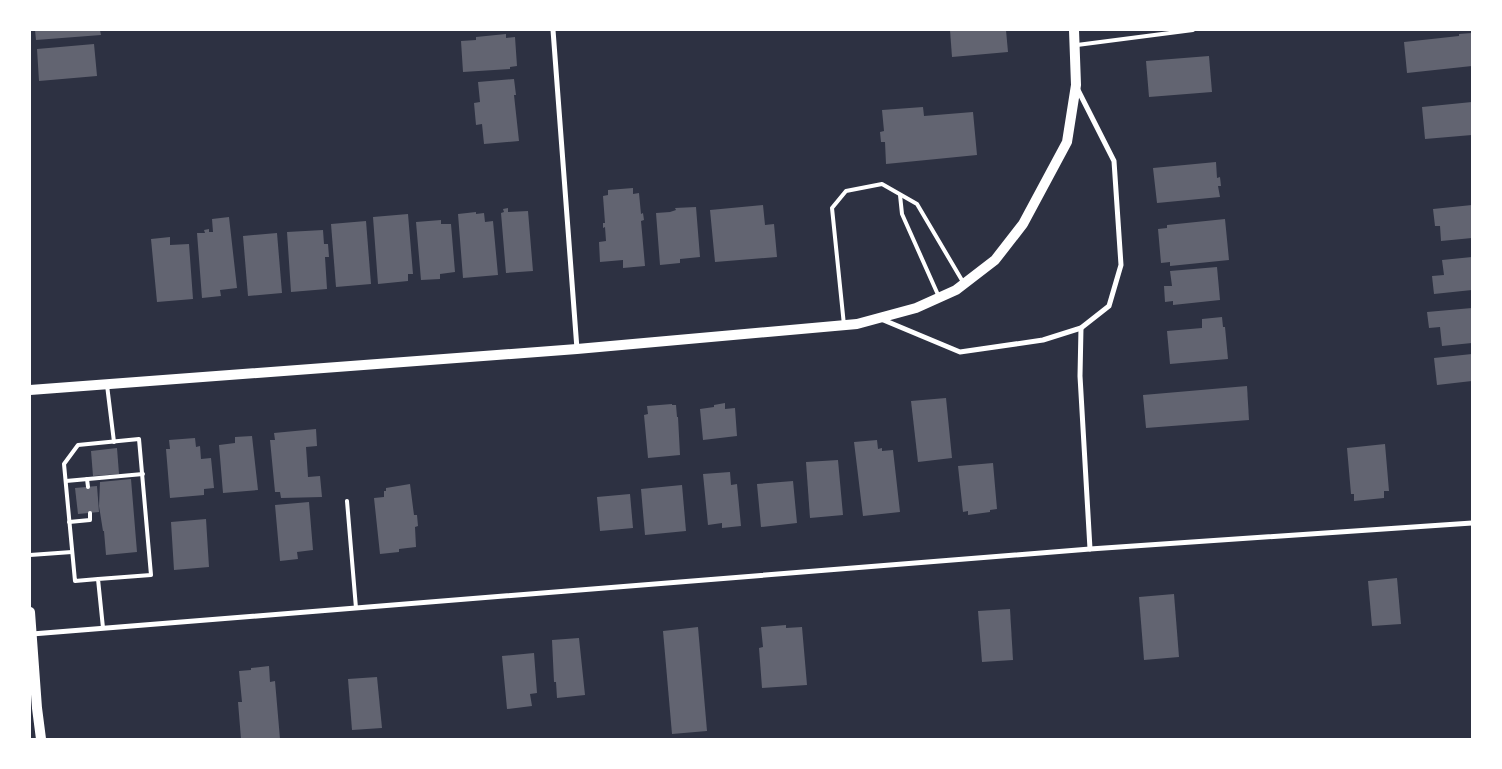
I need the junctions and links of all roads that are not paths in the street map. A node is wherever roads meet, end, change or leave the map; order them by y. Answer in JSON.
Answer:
{"nodes":[{"id":1,"x":553,"y":30,"type":"edge"},
{"id":2,"x":1074,"y":30,"type":"edge"},
{"id":3,"x":1194,"y":30,"type":"edge"},
{"id":4,"x":1157,"y":32,"type":"edge"},
{"id":5,"x":1074,"y":45,"type":"junction"},
{"id":6,"x":1076,"y":85,"type":"junction"},
{"id":7,"x":900,"y":195,"type":"junction"},
{"id":8,"x":964,"y":284,"type":"junction"},
{"id":9,"x":939,"y":298,"type":"junction"},
{"id":10,"x":880,"y":318,"type":"junction"},
{"id":11,"x":844,"y":325,"type":"junction"},
{"id":12,"x":1081,"y":328,"type":"junction"},
{"id":13,"x":577,"y":348,"type":"junction"},
{"id":14,"x":107,"y":386,"type":"junction"},
{"id":15,"x":30,"y":390,"type":"edge"},
{"id":16,"x":114,"y":442,"type":"junction"},
{"id":17,"x":143,"y":474,"type":"junction"},
{"id":18,"x":87,"y":479,"type":"junction"},
{"id":19,"x":66,"y":481,"type":"junction"},
{"id":20,"x":88,"y":487,"type":"dead end"},
{"id":21,"x":347,"y":501,"type":"dead end"},
{"id":22,"x":90,"y":513,"type":"dead end"},
{"id":23,"x":69,"y":522,"type":"junction"},
{"id":24,"x":1472,"y":523,"type":"edge"},
{"id":25,"x":1090,"y":549,"type":"junction"},
{"id":26,"x":72,"y":552,"type":"junction"},
{"id":27,"x":30,"y":555,"type":"edge"},
{"id":28,"x":98,"y":579,"type":"junction"},
{"id":29,"x":356,"y":608,"type":"junction"},
{"id":30,"x":30,"y":612,"type":"edge"},
{"id":31,"x":103,"y":628,"type":"junction"},
{"id":32,"x":32,"y":634,"type":"junction"},
{"id":33,"x":33,"y":708,"type":"edge"},
{"id":34,"x":41,"y":739,"type":"edge"}],
"edges":[{"from":1,"to":13,"type":"street"},
{"from":2,"to":5,"type":"main road"},
{"from":3,"to":4,"type":"lane"},
{"from":4,"to":5,"type":"lane"},
{"from":5,"to":6,"type":"main road"},
{"from":6,"to":8,"type":"main road"},
{"from":6,"to":12,"type":"street"},
{"from":7,"to":8,"type":"lane"},
{"from":7,"to":9,"type":"lane"},
{"from":7,"to":11,"type":"lane"},
{"from":8,"to":9,"type":"main road"},
{"from":9,"to":10,"type":"main road"},
{"from":10,"to":11,"type":"main road"},
{"from":10,"to":12,"type":"street"},
{"from":11,"to":13,"type":"main road"},
{"from":12,"to":25,"type":"street"},
{"from":13,"to":14,"type":"main road"},
{"from":14,"to":15,"type":"main road"},
{"from":14,"to":16,"type":"lane"},
{"from":16,"to":17,"type":"lane"},
{"from":16,"to":19,"type":"lane"},
{"from":17,"to":18,"type":"lane"},
{"from":17,"to":28,"type":"lane"},
{"from":18,"to":19,"type":"lane"},
{"from":18,"to":20,"type":"lane"},
{"from":19,"to":23,"type":"lane"},
{"from":21,"to":29,"type":"lane"},
{"from":22,"to":23,"type":"lane"},
{"from":23,"to":26,"type":"lane"},
{"from":24,"to":25,"type":"street"},
{"from":25,"to":29,"type":"street"},
{"from":26,"to":27,"type":"lane"},
{"from":26,"to":28,"type":"lane"},
{"from":28,"to":31,"type":"lane"},
{"from":29,"to":31,"type":"street"},
{"from":30,"to":32,"type":"main road"},
{"from":31,"to":32,"type":"street"},
{"from":32,"to":33,"type":"main road"},
{"from":33,"to":34,"type":"main road"}]}
